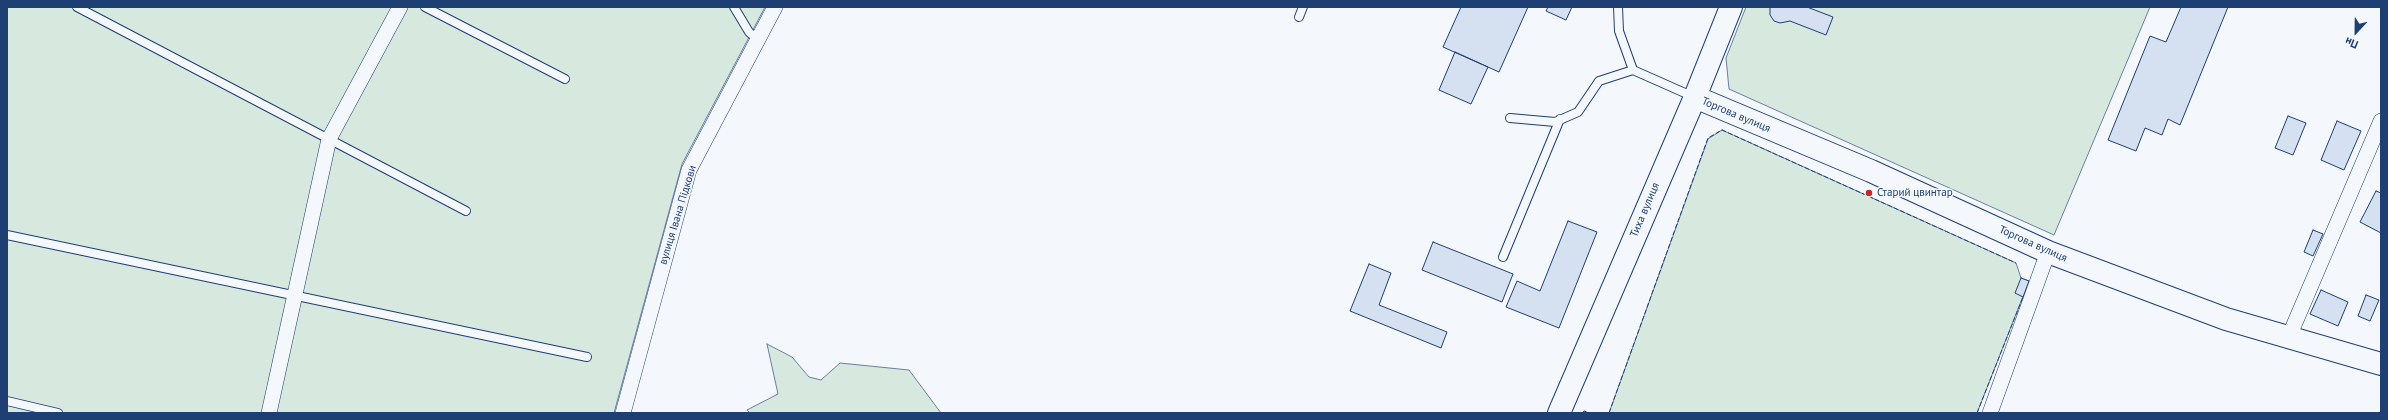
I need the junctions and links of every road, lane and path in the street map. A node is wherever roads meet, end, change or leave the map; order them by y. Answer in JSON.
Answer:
{"nodes":[{"id":1,"x":77,"y":7,"type":"edge"},
{"id":2,"x":400,"y":7,"type":"edge"},
{"id":3,"x":425,"y":7,"type":"edge"},
{"id":4,"x":734,"y":7,"type":"edge"},
{"id":5,"x":775,"y":7,"type":"edge"},
{"id":6,"x":1303,"y":7,"type":"edge"},
{"id":7,"x":1618,"y":7,"type":"edge"},
{"id":8,"x":1731,"y":7,"type":"edge"},
{"id":9,"x":1299,"y":17,"type":"dead end"},
{"id":10,"x":758,"y":40,"type":"junction"},
{"id":11,"x":1633,"y":70,"type":"junction"},
{"id":12,"x":565,"y":79,"type":"dead end"},
{"id":13,"x":1695,"y":97,"type":"junction"},
{"id":14,"x":1510,"y":118,"type":"dead end"},
{"id":15,"x":1560,"y":119,"type":"junction"},
{"id":16,"x":2381,"y":121,"type":"edge"},
{"id":17,"x":329,"y":139,"type":"junction"},
{"id":18,"x":466,"y":211,"type":"dead end"},
{"id":19,"x":7,"y":236,"type":"edge"},
{"id":20,"x":2048,"y":252,"type":"junction"},
{"id":21,"x":1503,"y":257,"type":"dead end"},
{"id":22,"x":294,"y":295,"type":"junction"},
{"id":23,"x":2288,"y":339,"type":"junction"},
{"id":24,"x":587,"y":357,"type":"dead end"},
{"id":25,"x":2381,"y":364,"type":"edge"},
{"id":26,"x":7,"y":401,"type":"edge"},
{"id":27,"x":58,"y":413,"type":"edge"},
{"id":28,"x":269,"y":413,"type":"edge"},
{"id":29,"x":623,"y":413,"type":"edge"},
{"id":30,"x":1559,"y":413,"type":"edge"},
{"id":31,"x":1990,"y":413,"type":"edge"}],
"edges":[{"from":1,"to":17,"type":"lane"},
{"from":2,"to":17,"type":"street"},
{"from":3,"to":12,"type":"lane"},
{"from":4,"to":10,"type":"lane"},
{"from":5,"to":10,"type":"street","name":"вулиця Івана Підкови"},
{"from":6,"to":9,"type":"lane"},
{"from":7,"to":11,"type":"lane"},
{"from":8,"to":13,"type":"main road","name":"Тиха вулиця"},
{"from":10,"to":29,"type":"street","name":"вулиця Івана Підкови"},
{"from":11,"to":13,"type":"lane"},
{"from":11,"to":15,"type":"lane"},
{"from":13,"to":20,"type":"main road","name":"Торгова вулиця"},
{"from":13,"to":30,"type":"main road","name":"Тиха вулиця"},
{"from":14,"to":15,"type":"lane"},
{"from":15,"to":21,"type":"lane"},
{"from":16,"to":23,"type":"street"},
{"from":17,"to":18,"type":"lane"},
{"from":17,"to":22,"type":"street"},
{"from":19,"to":22,"type":"lane"},
{"from":20,"to":23,"type":"main road","name":"Торгова вулиця"},
{"from":20,"to":31,"type":"street"},
{"from":22,"to":24,"type":"lane"},
{"from":22,"to":28,"type":"street"},
{"from":23,"to":25,"type":"main road","name":"Торгова вулиця"},
{"from":26,"to":27,"type":"lane"}]}
